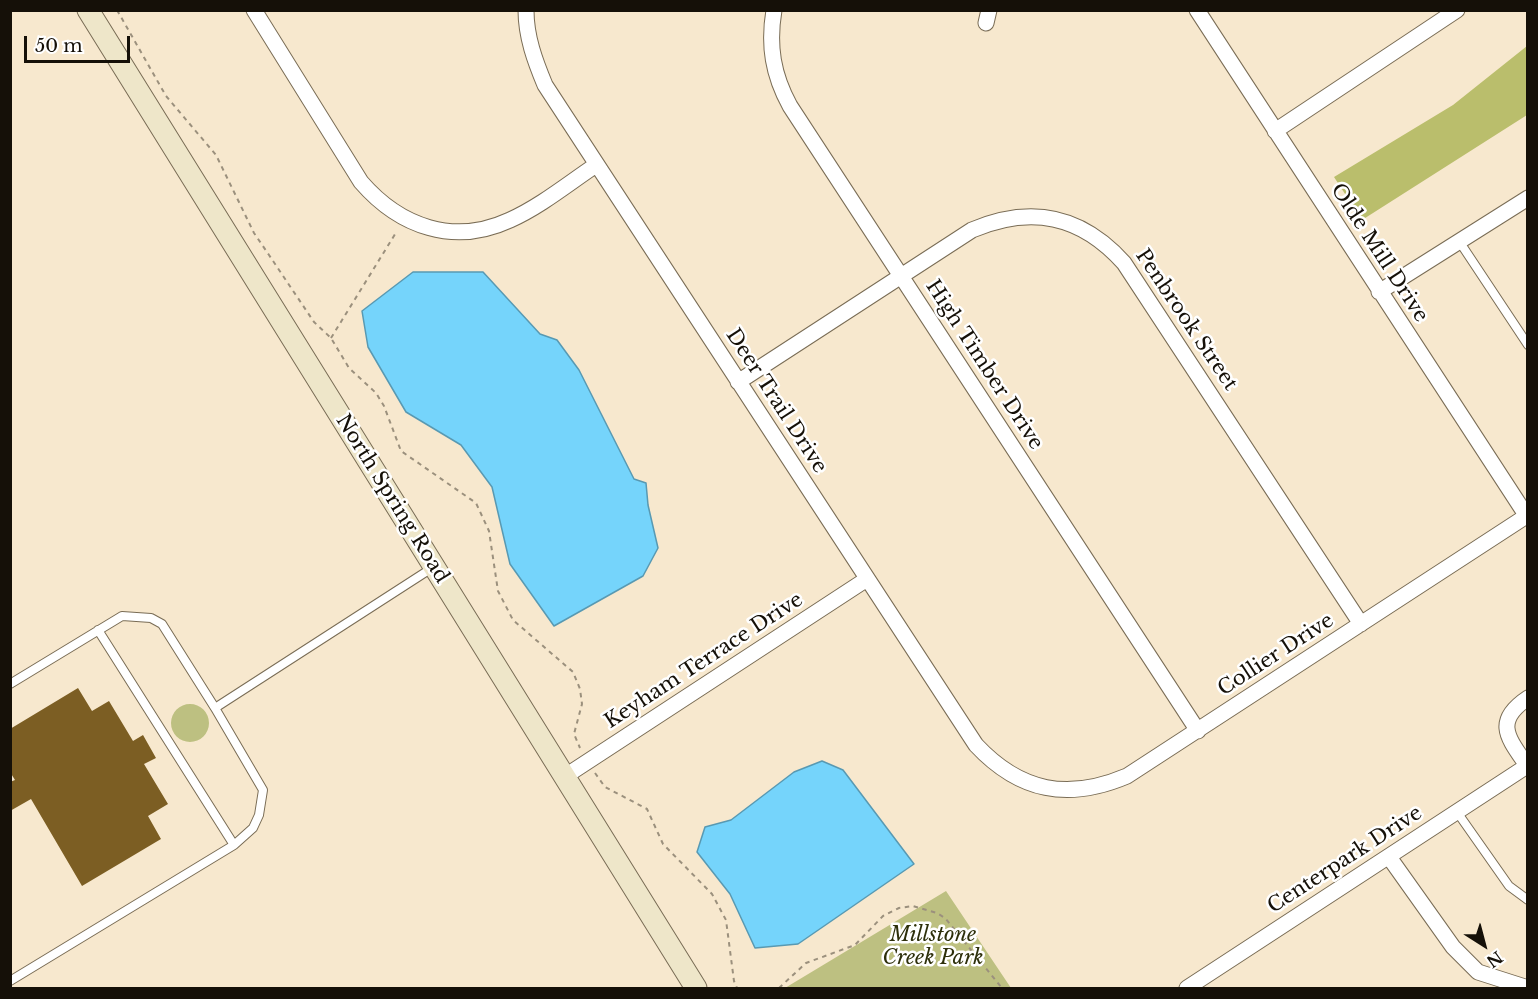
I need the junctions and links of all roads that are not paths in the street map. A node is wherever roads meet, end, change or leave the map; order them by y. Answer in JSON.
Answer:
{"nodes":[{"id":1,"x":88,"y":10,"type":"edge"},
{"id":2,"x":254,"y":10,"type":"edge"},
{"id":3,"x":526,"y":10,"type":"edge"},
{"id":4,"x":774,"y":10,"type":"edge"},
{"id":5,"x":1197,"y":10,"type":"edge"},
{"id":6,"x":1457,"y":10,"type":"edge"},
{"id":7,"x":1275,"y":131,"type":"junction"},
{"id":8,"x":596,"y":165,"type":"junction"},
{"id":9,"x":1527,"y":198,"type":"edge"},
{"id":10,"x":1459,"y":241,"type":"junction"},
{"id":11,"x":901,"y":276,"type":"junction"},
{"id":12,"x":1379,"y":292,"type":"junction"},
{"id":13,"x":1527,"y":345,"type":"edge"},
{"id":14,"x":738,"y":382,"type":"junction"},
{"id":15,"x":1527,"y":517,"type":"edge"},
{"id":16,"x":434,"y":567,"type":"junction"},
{"id":17,"x":867,"y":579,"type":"junction"},
{"id":18,"x":1361,"y":624,"type":"junction"},
{"id":19,"x":98,"y":630,"type":"junction"},
{"id":20,"x":10,"y":684,"type":"edge"},
{"id":21,"x":1527,"y":698,"type":"edge"},
{"id":22,"x":215,"y":708,"type":"junction"},
{"id":23,"x":1198,"y":731,"type":"junction"},
{"id":24,"x":1527,"y":767,"type":"edge"},
{"id":25,"x":564,"y":777,"type":"junction"},
{"id":26,"x":1034,"y":785,"type":"joint"},
{"id":27,"x":1457,"y":812,"type":"junction"},
{"id":28,"x":234,"y":845,"type":"junction"},
{"id":29,"x":1389,"y":857,"type":"junction"},
{"id":30,"x":1527,"y":900,"type":"edge"},
{"id":31,"x":10,"y":981,"type":"edge"},
{"id":32,"x":696,"y":988,"type":"edge"},
{"id":33,"x":1187,"y":988,"type":"edge"},
{"id":34,"x":1527,"y":988,"type":"edge"}],
"edges":[{"from":1,"to":16,"type":"main road","name":"North Spring Road"},
{"from":2,"to":8,"type":"street"},
{"from":3,"to":8,"type":"street","name":"Deer Trail Drive"},
{"from":4,"to":11,"type":"street","name":"High Timber Drive"},
{"from":5,"to":7,"type":"street","name":"Olde Mill Drive"},
{"from":6,"to":7,"type":"street"},
{"from":7,"to":12,"type":"street","name":"Olde Mill Drive"},
{"from":8,"to":14,"type":"street","name":"Deer Trail Drive"},
{"from":9,"to":10,"type":"street"},
{"from":10,"to":12,"type":"street"},
{"from":10,"to":13,"type":"lane"},
{"from":11,"to":14,"type":"street","name":"Penbrook Street"},
{"from":11,"to":18,"type":"street","name":"Penbrook Street"},
{"from":11,"to":23,"type":"street","name":"High Timber Drive"},
{"from":12,"to":15,"type":"street","name":"Olde Mill Drive"},
{"from":14,"to":17,"type":"street","name":"Deer Trail Drive"},
{"from":15,"to":18,"type":"street","name":"Collier Drive"},
{"from":16,"to":22,"type":"lane"},
{"from":16,"to":25,"type":"main road","name":"North Spring Road"},
{"from":17,"to":25,"type":"street","name":"Keyham Terrace Drive"},
{"from":17,"to":26,"type":"street","name":"Deer Trail Drive"},
{"from":18,"to":23,"type":"street","name":"Collier Drive"},
{"from":19,"to":20,"type":"lane"},
{"from":19,"to":22,"type":"lane"},
{"from":19,"to":28,"type":"lane"},
{"from":21,"to":24,"type":"street"},
{"from":22,"to":28,"type":"lane"},
{"from":23,"to":26,"type":"street","name":"Collier Drive"},
{"from":24,"to":27,"type":"street","name":"Centerpark Drive"},
{"from":25,"to":32,"type":"main road","name":"North Spring Road"},
{"from":27,"to":29,"type":"street","name":"Centerpark Drive"},
{"from":27,"to":30,"type":"lane"},
{"from":28,"to":31,"type":"lane"},
{"from":29,"to":33,"type":"street","name":"Centerpark Drive"},
{"from":29,"to":34,"type":"street"}]}
